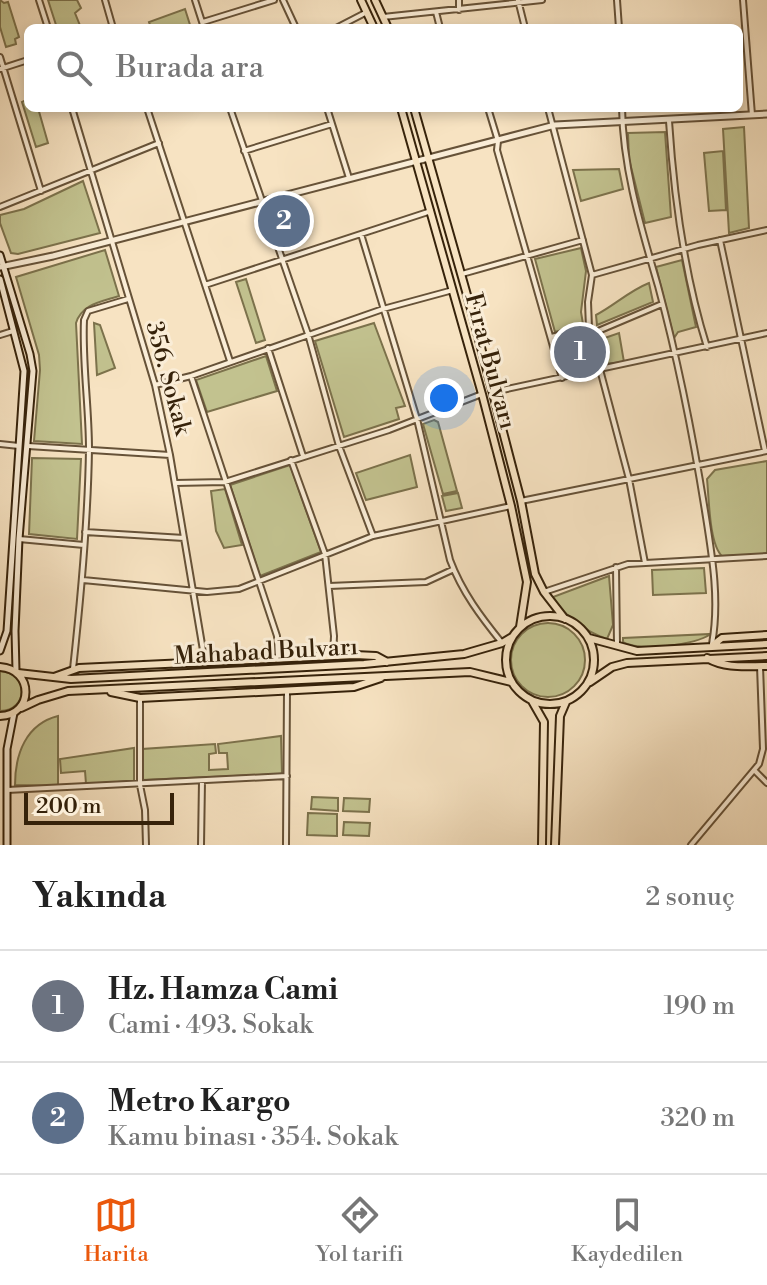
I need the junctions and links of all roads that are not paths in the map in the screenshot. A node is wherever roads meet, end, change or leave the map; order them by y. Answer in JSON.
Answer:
{"nodes":[{"id":1,"x":39,"y":0,"type":"edge"},
{"id":2,"x":105,"y":0,"type":"edge"},
{"id":3,"x":195,"y":0,"type":"edge"},
{"id":4,"x":274,"y":0,"type":"edge"},
{"id":5,"x":283,"y":0,"type":"edge"},
{"id":6,"x":361,"y":0,"type":"edge"},
{"id":7,"x":375,"y":0,"type":"edge"},
{"id":8,"x":459,"y":0,"type":"edge"},
{"id":9,"x":542,"y":0,"type":"edge"},
{"id":10,"x":617,"y":0,"type":"edge"},
{"id":11,"x":743,"y":0,"type":"edge"},
{"id":12,"x":518,"y":1,"type":"edge"},
{"id":13,"x":459,"y":10,"type":"junction"},
{"id":14,"x":367,"y":12,"type":"junction"},
{"id":15,"x":436,"y":12,"type":"junction"},
{"id":16,"x":383,"y":17,"type":"junction"},
{"id":17,"x":47,"y":24,"type":"edge"},
{"id":18,"x":112,"y":24,"type":"edge"},
{"id":19,"x":204,"y":24,"type":"edge"},
{"id":20,"x":207,"y":24,"type":"edge"},
{"id":21,"x":294,"y":24,"type":"edge"},
{"id":22,"x":344,"y":24,"type":"edge"},
{"id":23,"x":372,"y":24,"type":"edge"},
{"id":24,"x":386,"y":24,"type":"edge"},
{"id":25,"x":439,"y":24,"type":"edge"},
{"id":26,"x":524,"y":24,"type":"edge"},
{"id":27,"x":619,"y":24,"type":"edge"},
{"id":28,"x":0,"y":57,"type":"edge"},
{"id":29,"x":24,"y":61,"type":"edge"},
{"id":30,"x":2,"y":68,"type":"edge"},
{"id":31,"x":73,"y":112,"type":"edge"},
{"id":32,"x":148,"y":112,"type":"edge"},
{"id":33,"x":231,"y":112,"type":"edge"},
{"id":34,"x":328,"y":112,"type":"edge"},
{"id":35,"x":402,"y":112,"type":"edge"},
{"id":36,"x":415,"y":112,"type":"edge"},
{"id":37,"x":489,"y":112,"type":"edge"},
{"id":38,"x":549,"y":112,"type":"edge"},
{"id":39,"x":622,"y":112,"type":"edge"},
{"id":40,"x":767,"y":114,"type":"edge"},
{"id":41,"x":752,"y":115,"type":"junction"},
{"id":42,"x":623,"y":121,"type":"junction"},
{"id":43,"x":669,"y":121,"type":"junction"},
{"id":44,"x":332,"y":124,"type":"junction"},
{"id":45,"x":553,"y":125,"type":"junction"},
{"id":46,"x":498,"y":141,"type":"junction"},
{"id":47,"x":159,"y":143,"type":"junction"},
{"id":48,"x":244,"y":151,"type":"junction"},
{"id":49,"x":428,"y":157,"type":"junction"},
{"id":50,"x":416,"y":161,"type":"junction"},
{"id":51,"x":90,"y":169,"type":"junction"},
{"id":52,"x":349,"y":178,"type":"junction"},
{"id":53,"x":41,"y":191,"type":"junction"},
{"id":54,"x":263,"y":200,"type":"junction"},
{"id":55,"x":0,"y":207,"type":"edge"},
{"id":56,"x":431,"y":211,"type":"junction"},
{"id":57,"x":184,"y":221,"type":"junction"},
{"id":58,"x":767,"y":230,"type":"edge"},
{"id":59,"x":361,"y":234,"type":"junction"},
{"id":60,"x":111,"y":239,"type":"junction"},
{"id":61,"x":583,"y":240,"type":"junction"},
{"id":62,"x":720,"y":240,"type":"junction"},
{"id":63,"x":684,"y":249,"type":"junction"},
{"id":64,"x":0,"y":255,"type":"edge"},
{"id":65,"x":527,"y":256,"type":"junction"},
{"id":66,"x":649,"y":258,"type":"junction"},
{"id":67,"x":283,"y":260,"type":"junction"},
{"id":68,"x":1,"y":266,"type":"edge"},
{"id":69,"x":462,"y":274,"type":"junction"},
{"id":70,"x":592,"y":275,"type":"junction"},
{"id":71,"x":0,"y":279,"type":"edge"},
{"id":72,"x":205,"y":285,"type":"junction"},
{"id":73,"x":453,"y":290,"type":"junction"},
{"id":74,"x":129,"y":298,"type":"junction"},
{"id":75,"x":662,"y":304,"type":"junction"},
{"id":76,"x":383,"y":309,"type":"junction"},
{"id":77,"x":15,"y":331,"type":"junction"},
{"id":78,"x":590,"y":331,"type":"junction"},
{"id":79,"x":767,"y":333,"type":"edge"},
{"id":80,"x":308,"y":334,"type":"junction"},
{"id":81,"x":0,"y":335,"type":"edge"},
{"id":82,"x":551,"y":337,"type":"junction"},
{"id":83,"x":741,"y":339,"type":"junction"},
{"id":84,"x":707,"y":347,"type":"junction"},
{"id":85,"x":268,"y":348,"type":"junction"},
{"id":86,"x":675,"y":355,"type":"junction"},
{"id":87,"x":230,"y":361,"type":"junction"},
{"id":88,"x":602,"y":369,"type":"junction"},
{"id":89,"x":191,"y":376,"type":"junction"},
{"id":90,"x":562,"y":378,"type":"junction"},
{"id":91,"x":155,"y":385,"type":"junction"},
{"id":92,"x":493,"y":392,"type":"junction"},
{"id":93,"x":482,"y":394,"type":"junction"},
{"id":94,"x":417,"y":419,"type":"junction"},
{"id":95,"x":0,"y":444,"type":"edge"},
{"id":96,"x":19,"y":446,"type":"junction"},
{"id":97,"x":28,"y":446,"type":"junction"},
{"id":98,"x":339,"y":446,"type":"junction"},
{"id":99,"x":89,"y":449,"type":"junction"},
{"id":100,"x":766,"y":451,"type":"edge"},
{"id":101,"x":170,"y":455,"type":"junction"},
{"id":102,"x":303,"y":456,"type":"junction"},
{"id":103,"x":291,"y":460,"type":"junction"},
{"id":104,"x":697,"y":464,"type":"junction"},
{"id":105,"x":629,"y":479,"type":"junction"},
{"id":106,"x":225,"y":482,"type":"junction"},
{"id":107,"x":174,"y":484,"type":"junction"},
{"id":108,"x":521,"y":501,"type":"junction"},
{"id":109,"x":511,"y":506,"type":"junction"},
{"id":110,"x":441,"y":519,"type":"junction"},
{"id":111,"x":85,"y":532,"type":"junction"},
{"id":112,"x":373,"y":536,"type":"junction"},
{"id":113,"x":184,"y":538,"type":"junction"},
{"id":114,"x":19,"y":539,"type":"junction"},
{"id":115,"x":84,"y":545,"type":"junction"},
{"id":116,"x":325,"y":554,"type":"junction"},
{"id":117,"x":767,"y":556,"type":"edge"},
{"id":118,"x":712,"y":559,"type":"junction"},
{"id":119,"x":645,"y":563,"type":"junction"},
{"id":120,"x":616,"y":567,"type":"junction"},
{"id":121,"x":453,"y":569,"type":"junction"},
{"id":122,"x":526,"y":574,"type":"junction"},
{"id":123,"x":535,"y":574,"type":"junction"},
{"id":124,"x":83,"y":580,"type":"junction"},
{"id":125,"x":257,"y":582,"type":"junction"},
{"id":126,"x":329,"y":586,"type":"junction"},
{"id":127,"x":193,"y":589,"type":"junction"},
{"id":128,"x":544,"y":592,"type":"junction"},
{"id":129,"x":565,"y":619,"type":"junction"},
{"id":130,"x":520,"y":627,"type":"junction"},
{"id":131,"x":767,"y":635,"type":"edge"},
{"id":132,"x":512,"y":637,"type":"junction"},
{"id":133,"x":588,"y":638,"type":"junction"},
{"id":134,"x":502,"y":643,"type":"junction"},
{"id":135,"x":767,"y":644,"type":"edge"},
{"id":136,"x":712,"y":646,"type":"junction"},
{"id":137,"x":617,"y":647,"type":"junction"},
{"id":138,"x":0,"y":651,"type":"edge"},
{"id":139,"x":767,"y":656,"type":"edge"},
{"id":140,"x":333,"y":657,"type":"junction"},
{"id":141,"x":707,"y":658,"type":"junction"},
{"id":142,"x":278,"y":659,"type":"junction"},
{"id":143,"x":205,"y":662,"type":"junction"},
{"id":144,"x":387,"y":662,"type":"junction"},
{"id":145,"x":764,"y":666,"type":"edge"},
{"id":146,"x":0,"y":667,"type":"edge"},
{"id":147,"x":73,"y":669,"type":"junction"},
{"id":148,"x":17,"y":672,"type":"junction"},
{"id":149,"x":389,"y":675,"type":"junction"},
{"id":150,"x":51,"y":678,"type":"junction"},
{"id":151,"x":511,"y":682,"type":"junction"},
{"id":152,"x":587,"y":684,"type":"junction"},
{"id":153,"x":104,"y":689,"type":"junction"},
{"id":154,"x":287,"y":689,"type":"junction"},
{"id":155,"x":140,"y":698,"type":"junction"},
{"id":156,"x":532,"y":701,"type":"junction"},
{"id":157,"x":566,"y":702,"type":"junction"},
{"id":158,"x":18,"y":711,"type":"junction"},
{"id":159,"x":0,"y":716,"type":"edge"},
{"id":160,"x":755,"y":771,"type":"junction"},
{"id":161,"x":287,"y":776,"type":"junction"},
{"id":162,"x":202,"y":781,"type":"junction"},
{"id":163,"x":767,"y":783,"type":"edge"},
{"id":164,"x":140,"y":785,"type":"junction"},
{"id":165,"x":7,"y":790,"type":"junction"},
{"id":166,"x":7,"y":845,"type":"edge"},
{"id":167,"x":146,"y":845,"type":"edge"},
{"id":168,"x":201,"y":845,"type":"edge"},
{"id":169,"x":286,"y":845,"type":"edge"},
{"id":170,"x":542,"y":845,"type":"edge"},
{"id":171,"x":555,"y":845,"type":"edge"},
{"id":172,"x":691,"y":845,"type":"edge"}],
"edges":[{"from":1,"to":17,"type":"street"},
{"from":2,"to":18,"type":"street"},
{"from":3,"to":19,"type":"street"},
{"from":4,"to":20,"type":"street"},
{"from":5,"to":21,"type":"street"},
{"from":6,"to":14,"type":"main road"},
{"from":7,"to":16,"type":"main road"},
{"from":8,"to":13,"type":"street"},
{"from":9,"to":12,"type":"street"},
{"from":10,"to":27,"type":"street"},
{"from":11,"to":41,"type":"street"},
{"from":12,"to":13,"type":"street"},
{"from":12,"to":26,"type":"street"},
{"from":13,"to":15,"type":"street"},
{"from":14,"to":22,"type":"street"},
{"from":14,"to":23,"type":"main road"},
{"from":15,"to":16,"type":"street"},
{"from":15,"to":25,"type":"street"},
{"from":16,"to":24,"type":"main road"},
{"from":28,"to":30,"type":"street"},
{"from":29,"to":30,"type":"street"},
{"from":30,"to":53,"type":"street"},
{"from":31,"to":51,"type":"street","name":"356. Sokak"},
{"from":32,"to":47,"type":"street"},
{"from":33,"to":48,"type":"street"},
{"from":34,"to":44,"type":"street"},
{"from":35,"to":50,"type":"main road","name":"Fırat Bulvarı"},
{"from":36,"to":49,"type":"main road","name":"Fırat Bulvarı"},
{"from":37,"to":46,"type":"street"},
{"from":38,"to":45,"type":"street"},
{"from":39,"to":42,"type":"street"},
{"from":40,"to":41,"type":"main road"},
{"from":41,"to":43,"type":"main road"},
{"from":42,"to":43,"type":"main road"},
{"from":42,"to":45,"type":"main road"},
{"from":42,"to":66,"type":"street"},
{"from":43,"to":63,"type":"street"},
{"from":44,"to":48,"type":"street"},
{"from":44,"to":52,"type":"street"},
{"from":45,"to":46,"type":"main road"},
{"from":45,"to":61,"type":"street"},
{"from":46,"to":49,"type":"main road"},
{"from":46,"to":65,"type":"street"},
{"from":47,"to":51,"type":"street"},
{"from":47,"to":57,"type":"street"},
{"from":48,"to":54,"type":"street"},
{"from":49,"to":50,"type":"main road"},
{"from":49,"to":69,"type":"main road","name":"Fırat Bulvarı"},
{"from":50,"to":52,"type":"main road"},
{"from":50,"to":56,"type":"main road","name":"Fırat Bulvarı"},
{"from":51,"to":53,"type":"street"},
{"from":51,"to":60,"type":"street","name":"356. Sokak"},
{"from":52,"to":54,"type":"main road"},
{"from":53,"to":55,"type":"street"},
{"from":54,"to":57,"type":"main road"},
{"from":54,"to":67,"type":"street"},
{"from":56,"to":59,"type":"street"},
{"from":56,"to":73,"type":"main road","name":"Fırat Bulvarı"},
{"from":57,"to":60,"type":"main road"},
{"from":57,"to":72,"type":"street"},
{"from":58,"to":62,"type":"street"},
{"from":59,"to":67,"type":"street"},
{"from":59,"to":76,"type":"street"},
{"from":60,"to":68,"type":"main road"},
{"from":60,"to":74,"type":"street","name":"356. Sokak"},
{"from":61,"to":65,"type":"street"},
{"from":61,"to":70,"type":"street"},
{"from":62,"to":63,"type":"street"},
{"from":62,"to":83,"type":"street"},
{"from":63,"to":66,"type":"street"},
{"from":63,"to":84,"type":"street"},
{"from":64,"to":68,"type":"main road"},
{"from":65,"to":69,"type":"street"},
{"from":65,"to":82,"type":"street"},
{"from":66,"to":70,"type":"street"},
{"from":66,"to":75,"type":"street"},
{"from":67,"to":72,"type":"street"},
{"from":67,"to":80,"type":"street"},
{"from":68,"to":97,"type":"main road"},
{"from":69,"to":92,"type":"main road","name":"Fırat Bulvarı"},
{"from":70,"to":78,"type":"street"},
{"from":71,"to":77,"type":"main road"},
{"from":72,"to":87,"type":"street"},
{"from":73,"to":76,"type":"street"},
{"from":73,"to":93,"type":"main road","name":"Fırat Bulvarı"},
{"from":74,"to":91,"type":"street","name":"356. Sokak"},
{"from":74,"to":99,"type":"street"},
{"from":75,"to":78,"type":"street"},
{"from":75,"to":86,"type":"street"},
{"from":76,"to":80,"type":"street"},
{"from":76,"to":94,"type":"street"},
{"from":77,"to":81,"type":"street"},
{"from":77,"to":96,"type":"main road"},
{"from":78,"to":82,"type":"street"},
{"from":78,"to":88,"type":"street"},
{"from":79,"to":83,"type":"street"},
{"from":80,"to":85,"type":"street"},
{"from":80,"to":98,"type":"street"},
{"from":82,"to":90,"type":"street"},
{"from":83,"to":84,"type":"street"},
{"from":83,"to":100,"type":"street"},
{"from":84,"to":86,"type":"street"},
{"from":85,"to":87,"type":"street"},
{"from":85,"to":102,"type":"street"},
{"from":86,"to":88,"type":"street"},
{"from":86,"to":104,"type":"street"},
{"from":87,"to":89,"type":"street"},
{"from":88,"to":90,"type":"street"},
{"from":88,"to":105,"type":"street"},
{"from":89,"to":91,"type":"street"},
{"from":89,"to":106,"type":"street"},
{"from":90,"to":92,"type":"street"},
{"from":91,"to":101,"type":"street","name":"356. Sokak"},
{"from":92,"to":108,"type":"main road","name":"Fırat Bulvarı"},
{"from":93,"to":94,"type":"street"},
{"from":93,"to":109,"type":"main road","name":"Fırat Bulvarı"},
{"from":94,"to":98,"type":"street"},
{"from":94,"to":110,"type":"street"},
{"from":95,"to":96,"type":"street"},
{"from":96,"to":138,"type":"main road"},
{"from":97,"to":99,"type":"street"},
{"from":97,"to":114,"type":"main road"},
{"from":98,"to":102,"type":"street"},
{"from":98,"to":112,"type":"street"},
{"from":99,"to":101,"type":"street"},
{"from":99,"to":111,"type":"street"},
{"from":100,"to":104,"type":"street"},
{"from":101,"to":107,"type":"street","name":"356. Sokak"},
{"from":102,"to":103,"type":"street"},
{"from":103,"to":106,"type":"street"},
{"from":103,"to":116,"type":"street"},
{"from":104,"to":105,"type":"street"},
{"from":104,"to":118,"type":"street"},
{"from":105,"to":108,"type":"street"},
{"from":105,"to":119,"type":"street"},
{"from":106,"to":107,"type":"street"},
{"from":106,"to":125,"type":"street"},
{"from":107,"to":113,"type":"street","name":"356. Sokak"},
{"from":108,"to":123,"type":"main road","name":"Fırat Bulvarı"},
{"from":109,"to":110,"type":"street"},
{"from":109,"to":122,"type":"main road","name":"Fırat Bulvarı"},
{"from":110,"to":112,"type":"street"},
{"from":110,"to":121,"type":"street"},
{"from":111,"to":113,"type":"street"},
{"from":111,"to":115,"type":"street"},
{"from":112,"to":116,"type":"street"},
{"from":113,"to":127,"type":"street","name":"356. Sokak"},
{"from":114,"to":115,"type":"street"},
{"from":114,"to":148,"type":"main road"},
{"from":115,"to":124,"type":"street"},
{"from":116,"to":125,"type":"street"},
{"from":116,"to":126,"type":"street"},
{"from":117,"to":118,"type":"street"},
{"from":118,"to":119,"type":"street"},
{"from":118,"to":136,"type":"street"},
{"from":119,"to":120,"type":"street"},
{"from":120,"to":128,"type":"street"},
{"from":120,"to":137,"type":"street"},
{"from":121,"to":126,"type":"street"},
{"from":121,"to":134,"type":"street"},
{"from":122,"to":123,"type":"main road"},
{"from":122,"to":130,"type":"main road","name":"Fırat Bulvarı"},
{"from":123,"to":128,"type":"main road","name":"Fırat Bulvarı"},
{"from":124,"to":127,"type":"street"},
{"from":124,"to":147,"type":"street"},
{"from":125,"to":127,"type":"street"},
{"from":125,"to":142,"type":"street"},
{"from":126,"to":140,"type":"street"},
{"from":127,"to":143,"type":"street","name":"356. Sokak"},
{"from":128,"to":129,"type":"main road","name":"Fırat Bulvarı"},
{"from":129,"to":130,"type":"main road"},
{"from":129,"to":133,"type":"main road"},
{"from":130,"to":132,"type":"main road"},
{"from":131,"to":136,"type":"main road"},
{"from":132,"to":134,"type":"main road","name":"Mahabad Bulvarı"},
{"from":132,"to":151,"type":"main road"},
{"from":133,"to":137,"type":"main road"},
{"from":133,"to":152,"type":"main road"},
{"from":134,"to":144,"type":"main road","name":"Mahabad Bulvarı"},
{"from":135,"to":136,"type":"main road"},
{"from":136,"to":137,"type":"main road"},
{"from":139,"to":141,"type":"main road"},
{"from":140,"to":142,"type":"main road"},
{"from":140,"to":144,"type":"main road"},
{"from":141,"to":145,"type":"main road"},
{"from":141,"to":152,"type":"main road"},
{"from":142,"to":143,"type":"main road"},
{"from":143,"to":147,"type":"main road"},
{"from":144,"to":150,"type":"main road","name":"Mahabad Bulvarı"},
{"from":145,"to":160,"type":"street"},
{"from":146,"to":148,"type":"main road","name":"Mahabad Bulvarı"},
{"from":147,"to":150,"type":"main road"},
{"from":148,"to":150,"type":"main road","name":"Mahabad Bulvarı"},
{"from":148,"to":158,"type":"main road"},
{"from":149,"to":151,"type":"main road","name":"Mahabad Bulvarı"},
{"from":149,"to":153,"type":"main road","name":"Mahabad Bulvarı"},
{"from":149,"to":154,"type":"main road"},
{"from":151,"to":156,"type":"main road"},
{"from":152,"to":157,"type":"main road"},
{"from":153,"to":155,"type":"main road"},
{"from":153,"to":158,"type":"main road","name":"Mahabad Bulvarı"},
{"from":154,"to":155,"type":"main road"},
{"from":154,"to":161,"type":"street"},
{"from":155,"to":164,"type":"street"},
{"from":156,"to":157,"type":"main road"},
{"from":156,"to":170,"type":"main road"},
{"from":157,"to":171,"type":"main road"},
{"from":158,"to":159,"type":"main road","name":"Mahabad Bulvarı"},
{"from":158,"to":165,"type":"main road"},
{"from":160,"to":163,"type":"street"},
{"from":160,"to":172,"type":"street"},
{"from":161,"to":162,"type":"street"},
{"from":161,"to":169,"type":"street"},
{"from":162,"to":164,"type":"street"},
{"from":162,"to":168,"type":"street"},
{"from":164,"to":165,"type":"street"},
{"from":164,"to":167,"type":"street"},
{"from":165,"to":166,"type":"main road"}]}
